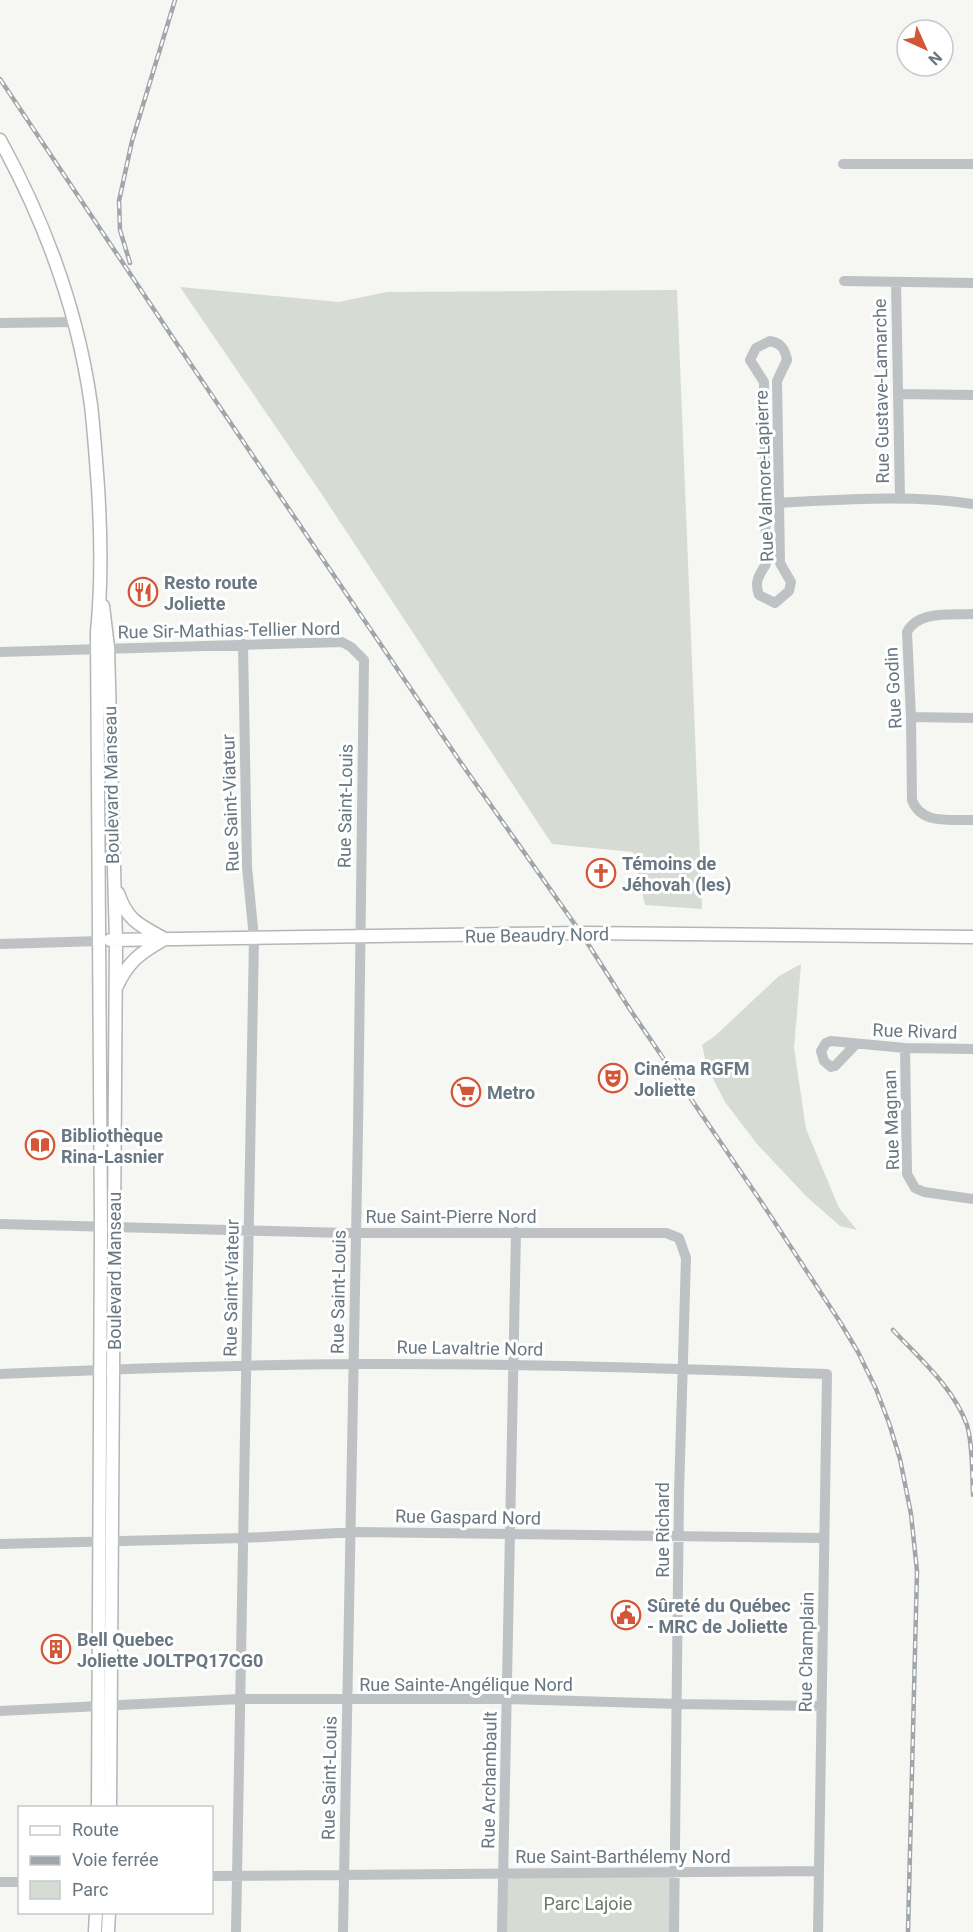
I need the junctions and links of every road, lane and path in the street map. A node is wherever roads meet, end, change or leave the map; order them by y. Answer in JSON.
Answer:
{"nodes":[{"id":1,"x":0,"y":140,"type":"edge"},
{"id":2,"x":843,"y":164,"type":"dead end"},
{"id":3,"x":973,"y":164,"type":"edge"},
{"id":4,"x":844,"y":281,"type":"dead end"},
{"id":5,"x":896,"y":282,"type":"junction"},
{"id":6,"x":973,"y":283,"type":"edge"},
{"id":7,"x":74,"y":322,"type":"junction"},
{"id":8,"x":0,"y":323,"type":"edge"},
{"id":9,"x":899,"y":394,"type":"junction"},
{"id":10,"x":973,"y":395,"type":"edge"},
{"id":11,"x":900,"y":499,"type":"junction"},
{"id":12,"x":779,"y":502,"type":"junction"},
{"id":13,"x":766,"y":503,"type":"junction"},
{"id":14,"x":973,"y":504,"type":"edge"},
{"id":15,"x":973,"y":614,"type":"edge"},
{"id":16,"x":243,"y":644,"type":"junction"},
{"id":17,"x":103,"y":648,"type":"junction"},
{"id":18,"x":0,"y":652,"type":"edge"},
{"id":19,"x":359,"y":653,"type":"joint"},
{"id":20,"x":912,"y":717,"type":"junction"},
{"id":21,"x":973,"y":718,"type":"edge"},
{"id":22,"x":973,"y":820,"type":"edge"},
{"id":23,"x":113,"y":881,"type":"junction"},
{"id":24,"x":360,"y":937,"type":"junction"},
{"id":25,"x":254,"y":938,"type":"junction"},
{"id":26,"x":973,"y":938,"type":"edge"},
{"id":27,"x":165,"y":939,"type":"junction"},
{"id":28,"x":116,"y":940,"type":"junction"},
{"id":29,"x":100,"y":941,"type":"junction"},
{"id":30,"x":0,"y":944,"type":"edge"},
{"id":31,"x":115,"y":990,"type":"junction"},
{"id":32,"x":856,"y":1044,"type":"dead end"},
{"id":33,"x":905,"y":1048,"type":"junction"},
{"id":34,"x":973,"y":1048,"type":"edge"},
{"id":35,"x":973,"y":1199,"type":"edge"},
{"id":36,"x":0,"y":1224,"type":"edge"},
{"id":37,"x":101,"y":1227,"type":"junction"},
{"id":38,"x":114,"y":1227,"type":"junction"},
{"id":39,"x":249,"y":1231,"type":"junction"},
{"id":40,"x":356,"y":1232,"type":"junction"},
{"id":41,"x":516,"y":1233,"type":"junction"},
{"id":42,"x":679,"y":1238,"type":"joint"},
{"id":43,"x":353,"y":1364,"type":"junction"},
{"id":44,"x":512,"y":1365,"type":"junction"},
{"id":45,"x":246,"y":1367,"type":"junction"},
{"id":46,"x":682,"y":1368,"type":"junction"},
{"id":47,"x":107,"y":1369,"type":"junction"},
{"id":48,"x":0,"y":1374,"type":"edge"},
{"id":49,"x":827,"y":1374,"type":"joint"},
{"id":50,"x":351,"y":1532,"type":"junction"},
{"id":51,"x":509,"y":1534,"type":"junction"},
{"id":52,"x":679,"y":1537,"type":"junction"},
{"id":53,"x":243,"y":1538,"type":"junction"},
{"id":54,"x":824,"y":1538,"type":"junction"},
{"id":55,"x":99,"y":1541,"type":"junction"},
{"id":56,"x":112,"y":1541,"type":"junction"},
{"id":57,"x":0,"y":1544,"type":"edge"},
{"id":58,"x":240,"y":1699,"type":"junction"},
{"id":59,"x":347,"y":1699,"type":"junction"},
{"id":60,"x":506,"y":1699,"type":"junction"},
{"id":61,"x":678,"y":1704,"type":"junction"},
{"id":62,"x":105,"y":1705,"type":"junction"},
{"id":63,"x":821,"y":1706,"type":"junction"},
{"id":64,"x":0,"y":1711,"type":"edge"},
{"id":65,"x":98,"y":1806,"type":"edge"},
{"id":66,"x":110,"y":1806,"type":"edge"},
{"id":67,"x":819,"y":1871,"type":"junction"},
{"id":68,"x":504,"y":1872,"type":"junction"},
{"id":69,"x":675,"y":1872,"type":"junction"},
{"id":70,"x":344,"y":1874,"type":"junction"},
{"id":71,"x":213,"y":1876,"type":"edge"},
{"id":72,"x":237,"y":1876,"type":"junction"},
{"id":73,"x":0,"y":1882,"type":"edge"},
{"id":74,"x":18,"y":1882,"type":"edge"},
{"id":75,"x":96,"y":1914,"type":"edge"},
{"id":76,"x":109,"y":1914,"type":"edge"},
{"id":77,"x":95,"y":1932,"type":"edge"},
{"id":78,"x":108,"y":1932,"type":"edge"},
{"id":79,"x":236,"y":1932,"type":"edge"},
{"id":80,"x":343,"y":1932,"type":"edge"},
{"id":81,"x":502,"y":1932,"type":"edge"},
{"id":82,"x":674,"y":1932,"type":"edge"},
{"id":83,"x":818,"y":1932,"type":"edge"}],
"edges":[{"from":1,"to":7,"type":"main road","name":"Boulevard Manseau"},
{"from":2,"to":3,"type":"street"},
{"from":4,"to":5,"type":"street"},
{"from":5,"to":6,"type":"street"},
{"from":5,"to":9,"type":"street","name":"Rue Gustave-Lamarche"},
{"from":7,"to":8,"type":"street"},
{"from":7,"to":17,"type":"main road","name":"Boulevard Manseau"},
{"from":9,"to":10,"type":"street"},
{"from":9,"to":11,"type":"street","name":"Rue Gustave-Lamarche"},
{"from":11,"to":12,"type":"street"},
{"from":11,"to":14,"type":"street"},
{"from":12,"to":13,"type":"street"},
{"from":12,"to":13,"type":"street","name":"Rue Valmore-Lapierre"},
{"from":12,"to":13,"type":"street","name":"Rue Valmore-Lapierre"},
{"from":15,"to":20,"type":"street","name":"Rue Godin"},
{"from":16,"to":17,"type":"street","name":"Rue Sir-Mathias-Tellier Nord"},
{"from":16,"to":19,"type":"street","name":"Rue Sir-Mathias-Tellier Nord"},
{"from":16,"to":25,"type":"street","name":"Rue Saint-Viateur"},
{"from":17,"to":18,"type":"street","name":"Rue Sir-Mathias-Tellier Nord"},
{"from":17,"to":23,"type":"main road","name":"Boulevard Manseau"},
{"from":17,"to":29,"type":"main road","name":"Boulevard Manseau"},
{"from":19,"to":24,"type":"street","name":"Rue Saint-Louis"},
{"from":20,"to":21,"type":"street"},
{"from":20,"to":22,"type":"street","name":"Rue Godin"},
{"from":23,"to":27,"type":"main road"},
{"from":23,"to":28,"type":"main road","name":"Boulevard Manseau"},
{"from":24,"to":25,"type":"main road","name":"Rue Beaudry Nord"},
{"from":24,"to":26,"type":"main road","name":"Rue Beaudry Nord"},
{"from":24,"to":40,"type":"street","name":"Rue Saint-Louis"},
{"from":25,"to":27,"type":"main road","name":"Rue Beaudry Nord"},
{"from":25,"to":39,"type":"street","name":"Rue Saint-Viateur"},
{"from":27,"to":28,"type":"main road","name":"Rue Beaudry Nord"},
{"from":27,"to":31,"type":"main road"},
{"from":28,"to":29,"type":"main road","name":"Rue Beaudry Nord"},
{"from":28,"to":31,"type":"main road","name":"Boulevard Manseau"},
{"from":29,"to":30,"type":"street"},
{"from":29,"to":37,"type":"main road","name":"Boulevard Manseau"},
{"from":31,"to":38,"type":"main road","name":"Boulevard Manseau"},
{"from":32,"to":33,"type":"street","name":"Rue Rivard"},
{"from":33,"to":34,"type":"street","name":"Rue Rivard"},
{"from":33,"to":35,"type":"street","name":"Rue Magnan"},
{"from":36,"to":37,"type":"street","name":"Rue Saint-Pierre Nord"},
{"from":37,"to":38,"type":"street","name":"Rue Saint-Pierre Nord"},
{"from":37,"to":47,"type":"main road","name":"Boulevard Manseau"},
{"from":38,"to":39,"type":"street","name":"Rue Saint-Pierre Nord"},
{"from":38,"to":47,"type":"main road","name":"Boulevard Manseau"},
{"from":39,"to":40,"type":"street","name":"Rue Saint-Pierre Nord"},
{"from":39,"to":45,"type":"street","name":"Rue Saint-Viateur"},
{"from":40,"to":41,"type":"street","name":"Rue Saint-Pierre Nord"},
{"from":40,"to":43,"type":"street","name":"Rue Saint-Louis"},
{"from":41,"to":42,"type":"street","name":"Rue Saint-Pierre Nord"},
{"from":41,"to":44,"type":"street","name":"Rue Archambault"},
{"from":42,"to":46,"type":"street","name":"Rue Richard"},
{"from":43,"to":44,"type":"street","name":"Rue Lavaltrie Nord"},
{"from":43,"to":45,"type":"street","name":"Rue Lavaltrie Nord"},
{"from":43,"to":50,"type":"street","name":"Rue Saint-Louis"},
{"from":44,"to":46,"type":"street","name":"Rue Lavaltrie Nord"},
{"from":44,"to":51,"type":"street","name":"Rue Archambault"},
{"from":45,"to":47,"type":"street","name":"Rue Lavaltrie Nord"},
{"from":45,"to":53,"type":"street","name":"Rue Saint-Viateur"},
{"from":46,"to":49,"type":"street","name":"Rue Lavaltrie Nord"},
{"from":46,"to":52,"type":"street","name":"Rue Richard"},
{"from":47,"to":48,"type":"street","name":"Rue Lavaltrie Nord"},
{"from":47,"to":55,"type":"main road","name":"Boulevard Manseau"},
{"from":47,"to":56,"type":"main road","name":"Boulevard Manseau"},
{"from":49,"to":54,"type":"street","name":"Rue Champlain"},
{"from":50,"to":51,"type":"street","name":"Rue Gaspard Nord"},
{"from":50,"to":53,"type":"street","name":"Rue Gaspard Nord"},
{"from":50,"to":59,"type":"street","name":"Rue Saint-Louis"},
{"from":51,"to":52,"type":"street","name":"Rue Gaspard Nord"},
{"from":51,"to":60,"type":"street","name":"Rue Archambault"},
{"from":52,"to":54,"type":"street","name":"Rue Gaspard Nord"},
{"from":52,"to":61,"type":"street","name":"Rue Richard"},
{"from":53,"to":56,"type":"street","name":"Rue Gaspard Nord"},
{"from":53,"to":58,"type":"street","name":"Rue Saint-Viateur"},
{"from":54,"to":63,"type":"street","name":"Rue Champlain"},
{"from":55,"to":56,"type":"street","name":"Rue Gaspard Nord"},
{"from":55,"to":57,"type":"street","name":"Rue Gaspard Nord"},
{"from":55,"to":62,"type":"main road","name":"Boulevard Manseau"},
{"from":56,"to":62,"type":"main road","name":"Boulevard Manseau"},
{"from":58,"to":59,"type":"street","name":"Rue Sainte-Angélique Nord"},
{"from":58,"to":62,"type":"street","name":"Rue Sainte-Angélique Nord"},
{"from":58,"to":72,"type":"street","name":"Rue Saint-Viateur"},
{"from":59,"to":60,"type":"street","name":"Rue Sainte-Angélique Nord"},
{"from":59,"to":70,"type":"street","name":"Rue Saint-Louis"},
{"from":60,"to":61,"type":"street","name":"Rue Sainte-Angélique Nord"},
{"from":60,"to":68,"type":"street","name":"Rue Archambault"},
{"from":61,"to":63,"type":"street","name":"Rue Sainte-Angélique Nord"},
{"from":61,"to":69,"type":"street","name":"Rue Richard"},
{"from":62,"to":64,"type":"street","name":"Rue Sainte-Angélique Nord"},
{"from":62,"to":65,"type":"main road","name":"Boulevard Manseau"},
{"from":62,"to":66,"type":"main road","name":"Boulevard Manseau"},
{"from":63,"to":67,"type":"street","name":"Rue Champlain"},
{"from":67,"to":69,"type":"street","name":"Rue Saint-Barthélemy Nord"},
{"from":67,"to":83,"type":"street","name":"Rue Champlain"},
{"from":68,"to":69,"type":"street","name":"Rue Saint-Barthélemy Nord"},
{"from":68,"to":70,"type":"street","name":"Rue Saint-Barthélemy Nord"},
{"from":68,"to":81,"type":"street","name":"Rue Archambault"},
{"from":69,"to":82,"type":"street","name":"Rue Richard"},
{"from":70,"to":72,"type":"street","name":"Rue Saint-Barthélemy Nord"},
{"from":70,"to":80,"type":"street","name":"Rue Saint-Louis"},
{"from":71,"to":72,"type":"street","name":"Rue Saint-Barthélemy Nord"},
{"from":72,"to":79,"type":"street","name":"Rue Saint-Viateur"},
{"from":73,"to":74,"type":"street"},
{"from":75,"to":77,"type":"main road"},
{"from":76,"to":78,"type":"main road"}]}
